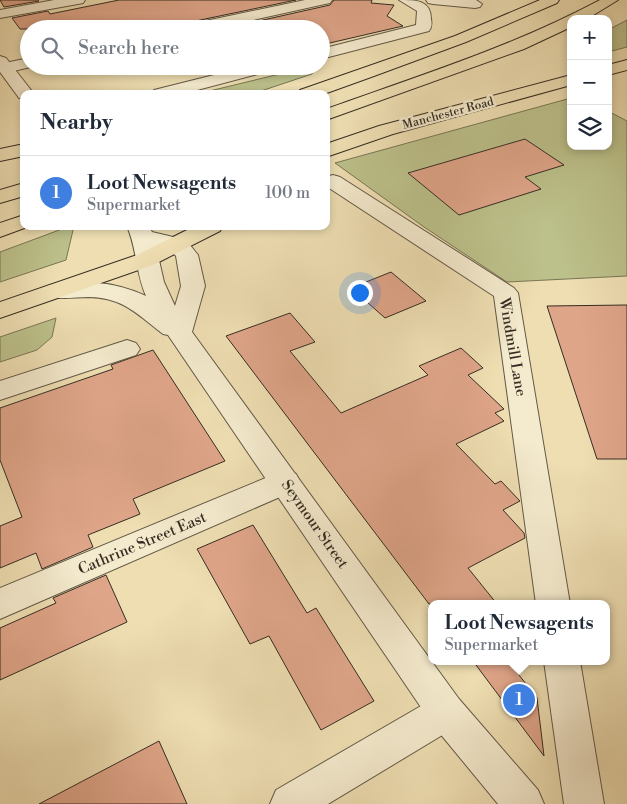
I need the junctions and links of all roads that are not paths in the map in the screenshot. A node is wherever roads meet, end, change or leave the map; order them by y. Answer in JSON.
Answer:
{"nodes":[{"id":1,"x":78,"y":0,"type":"edge"},
{"id":2,"x":325,"y":0,"type":"edge"},
{"id":3,"x":406,"y":0,"type":"edge"},
{"id":4,"x":433,"y":0,"type":"edge"},
{"id":5,"x":552,"y":0,"type":"edge"},
{"id":6,"x":611,"y":0,"type":"edge"},
{"id":7,"x":475,"y":4,"type":"dead end"},
{"id":8,"x":0,"y":14,"type":"edge"},
{"id":9,"x":583,"y":15,"type":"edge"},
{"id":10,"x":233,"y":20,"type":"edge"},
{"id":11,"x":567,"y":23,"type":"edge"},
{"id":12,"x":330,"y":52,"type":"edge"},
{"id":13,"x":20,"y":65,"type":"edge"},
{"id":14,"x":627,"y":65,"type":"edge"},
{"id":15,"x":3,"y":69,"type":"edge"},
{"id":16,"x":612,"y":69,"type":"edge"},
{"id":17,"x":235,"y":75,"type":"edge"},
{"id":18,"x":567,"y":81,"type":"edge"},
{"id":19,"x":21,"y":90,"type":"edge"},
{"id":20,"x":176,"y":90,"type":"edge"},
{"id":21,"x":318,"y":90,"type":"edge"},
{"id":22,"x":330,"y":114,"type":"edge"},
{"id":23,"x":330,"y":150,"type":"edge"},
{"id":24,"x":20,"y":151,"type":"edge"},
{"id":25,"x":0,"y":155,"type":"edge"},
{"id":26,"x":333,"y":181,"type":"dead end"},
{"id":27,"x":20,"y":190,"type":"edge"},
{"id":28,"x":0,"y":197,"type":"edge"},
{"id":29,"x":20,"y":223,"type":"edge"},
{"id":30,"x":0,"y":230,"type":"edge"},
{"id":31,"x":148,"y":230,"type":"edge"},
{"id":32,"x":205,"y":230,"type":"edge"},
{"id":33,"x":178,"y":245,"type":"junction"},
{"id":34,"x":145,"y":260,"type":"junction"},
{"id":35,"x":55,"y":291,"type":"junction"},
{"id":36,"x":0,"y":310,"type":"edge"},
{"id":37,"x":179,"y":334,"type":"junction"},
{"id":38,"x":127,"y":349,"type":"dead end"},
{"id":39,"x":0,"y":392,"type":"edge"},
{"id":40,"x":285,"y":482,"type":"junction"},
{"id":41,"x":553,"y":600,"type":"edge"},
{"id":42,"x":0,"y":604,"type":"edge"},
{"id":43,"x":563,"y":665,"type":"edge"},
{"id":44,"x":446,"y":712,"type":"junction"},
{"id":45,"x":290,"y":804,"type":"edge"},
{"id":46,"x":524,"y":804,"type":"edge"},
{"id":47,"x":584,"y":804,"type":"edge"}],
"edges":[{"from":1,"to":8,"type":"street"},
{"from":2,"to":10,"type":"street"},
{"from":3,"to":12,"type":"street"},
{"from":4,"to":7,"type":"street"},
{"from":5,"to":21,"type":"main road"},
{"from":6,"to":9,"type":"main road"},
{"from":11,"to":22,"type":"main road"},
{"from":13,"to":15,"type":"street"},
{"from":14,"to":16,"type":"main road"},
{"from":15,"to":19,"type":"street"},
{"from":17,"to":20,"type":"street"},
{"from":18,"to":23,"type":"main road","name":"Manchester Road"},
{"from":24,"to":25,"type":"main road"},
{"from":26,"to":41,"type":"street","name":"Windmill Lane"},
{"from":27,"to":28,"type":"main road"},
{"from":29,"to":30,"type":"main road"},
{"from":31,"to":33,"type":"street"},
{"from":31,"to":34,"type":"street","name":"Seymour Street"},
{"from":32,"to":33,"type":"main road"},
{"from":33,"to":34,"type":"main road"},
{"from":33,"to":37,"type":"street"},
{"from":34,"to":35,"type":"main road"},
{"from":34,"to":37,"type":"street","name":"Seymour Street"},
{"from":35,"to":36,"type":"main road"},
{"from":35,"to":37,"type":"street"},
{"from":37,"to":40,"type":"street","name":"Seymour Street"},
{"from":38,"to":39,"type":"street"},
{"from":40,"to":42,"type":"street","name":"Cathrine Street East"},
{"from":40,"to":44,"type":"street","name":"Seymour Street"},
{"from":43,"to":47,"type":"street"},
{"from":44,"to":45,"type":"street"},
{"from":44,"to":46,"type":"street","name":"Seymour Street"}]}
